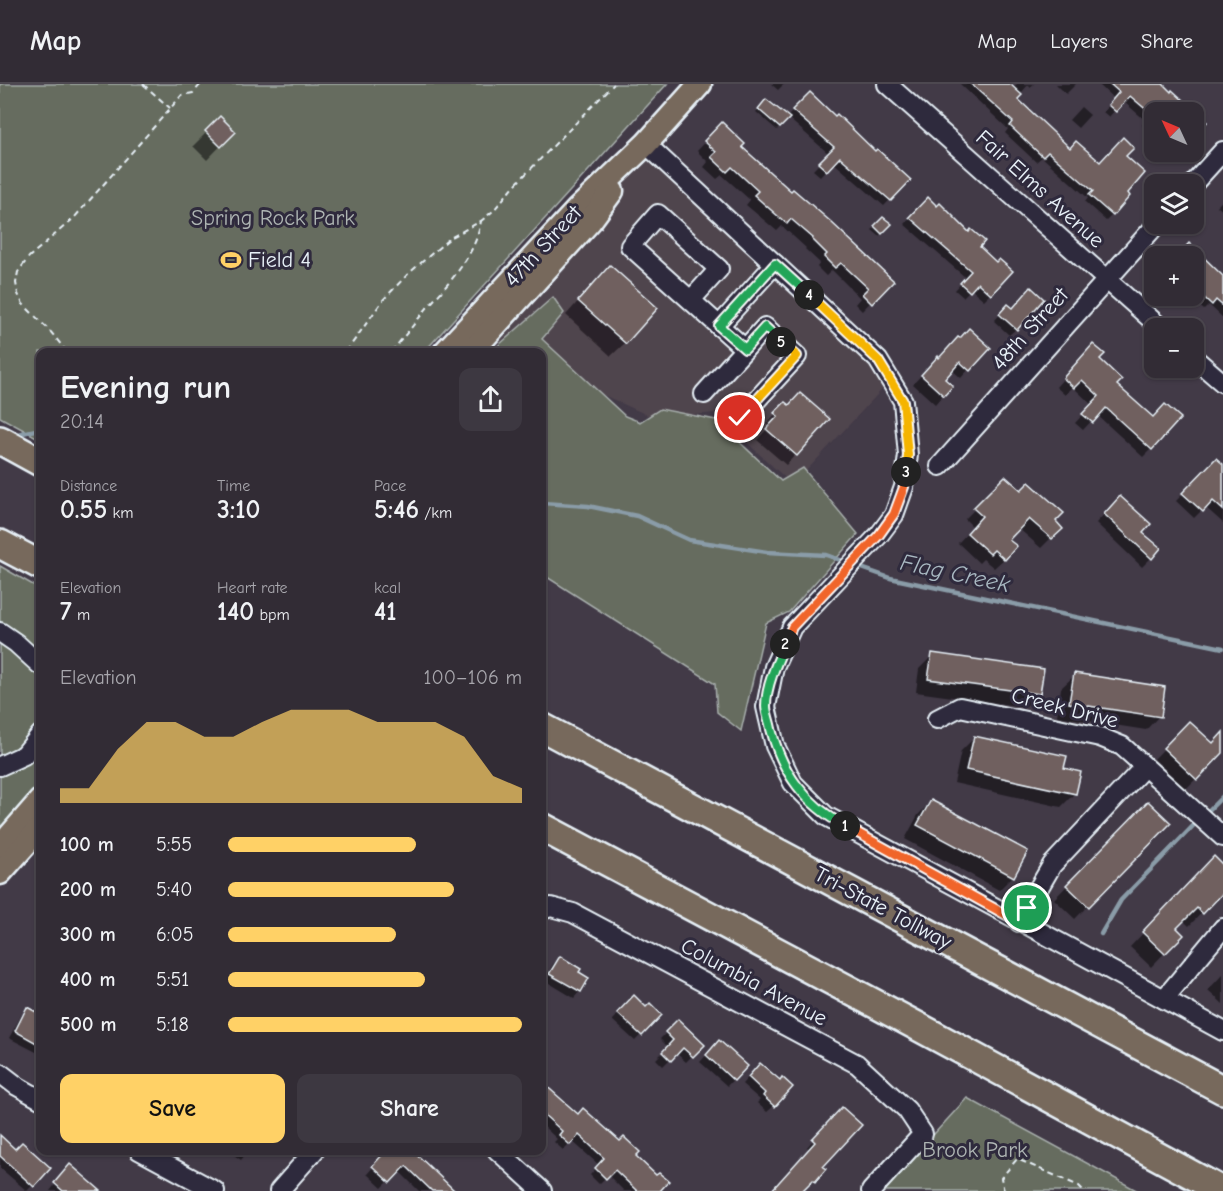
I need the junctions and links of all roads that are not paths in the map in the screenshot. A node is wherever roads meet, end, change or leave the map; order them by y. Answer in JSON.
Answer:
{"nodes":[{"id":1,"x":700,"y":84,"type":"edge"},
{"id":2,"x":887,"y":84,"type":"edge"},
{"id":3,"x":646,"y":144,"type":"junction"},
{"id":4,"x":1223,"y":151,"type":"edge"},
{"id":5,"x":1201,"y":174,"type":"edge"},
{"id":6,"x":1148,"y":234,"type":"edge"},
{"id":7,"x":775,"y":264,"type":"junction"},
{"id":8,"x":1106,"y":280,"type":"junction"},
{"id":9,"x":692,"y":300,"type":"junction"},
{"id":10,"x":1150,"y":318,"type":"edge"},
{"id":11,"x":719,"y":326,"type":"junction"},
{"id":12,"x":449,"y":348,"type":"edge"},
{"id":13,"x":475,"y":348,"type":"edge"},
{"id":14,"x":745,"y":349,"type":"junction"},
{"id":15,"x":1204,"y":367,"type":"edge"},
{"id":16,"x":1223,"y":384,"type":"edge"},
{"id":17,"x":704,"y":394,"type":"dead end"},
{"id":18,"x":740,"y":418,"type":"dead end"},
{"id":19,"x":0,"y":440,"type":"edge"},
{"id":20,"x":36,"y":459,"type":"edge"},
{"id":21,"x":940,"y":466,"type":"dead end"},
{"id":22,"x":0,"y":544,"type":"edge"},
{"id":23,"x":36,"y":563,"type":"edge"},
{"id":24,"x":0,"y":632,"type":"edge"},
{"id":25,"x":36,"y":661,"type":"edge"},
{"id":26,"x":937,"y":719,"type":"dead end"},
{"id":27,"x":546,"y":730,"type":"edge"},
{"id":28,"x":36,"y":740,"type":"edge"},
{"id":29,"x":0,"y":766,"type":"edge"},
{"id":30,"x":1144,"y":767,"type":"junction"},
{"id":31,"x":36,"y":806,"type":"edge"},
{"id":32,"x":546,"y":829,"type":"edge"},
{"id":33,"x":36,"y":832,"type":"edge"},
{"id":34,"x":1223,"y":837,"type":"edge"},
{"id":35,"x":0,"y":847,"type":"edge"},
{"id":36,"x":0,"y":873,"type":"edge"},
{"id":37,"x":546,"y":908,"type":"edge"},
{"id":38,"x":1019,"y":922,"type":"junction"},
{"id":39,"x":1223,"y":928,"type":"edge"},
{"id":40,"x":1164,"y":999,"type":"junction"},
{"id":41,"x":1223,"y":1031,"type":"edge"},
{"id":42,"x":0,"y":1073,"type":"edge"},
{"id":43,"x":1223,"y":1090,"type":"edge"},
{"id":44,"x":36,"y":1096,"type":"edge"},
{"id":45,"x":147,"y":1155,"type":"edge"},
{"id":46,"x":311,"y":1155,"type":"edge"},
{"id":47,"x":502,"y":1155,"type":"edge"},
{"id":48,"x":215,"y":1191,"type":"edge"},
{"id":49,"x":279,"y":1191,"type":"edge"},
{"id":50,"x":542,"y":1191,"type":"edge"},
{"id":51,"x":871,"y":1191,"type":"edge"},
{"id":52,"x":1222,"y":1191,"type":"edge"}],
"edges":[{"from":1,"to":3,"type":"main road","name":"47th Street"},
{"from":2,"to":8,"type":"street","name":"Fair Elms Avenue"},
{"from":3,"to":7,"type":"street"},
{"from":3,"to":12,"type":"main road","name":"47th Street"},
{"from":3,"to":13,"type":"main road","name":"47th Street"},
{"from":4,"to":5,"type":"street"},
{"from":6,"to":8,"type":"street","name":"48th Street"},
{"from":7,"to":11,"type":"street"},
{"from":7,"to":38,"type":"street"},
{"from":8,"to":10,"type":"street","name":"Fair Elms Avenue"},
{"from":8,"to":21,"type":"street","name":"48th Street"},
{"from":9,"to":9,"type":"street"},
{"from":9,"to":11,"type":"street"},
{"from":11,"to":14,"type":"street"},
{"from":14,"to":17,"type":"street"},
{"from":14,"to":18,"type":"street"},
{"from":15,"to":16,"type":"street"},
{"from":19,"to":20,"type":"highway"},
{"from":22,"to":23,"type":"highway"},
{"from":24,"to":25,"type":"street"},
{"from":26,"to":30,"type":"street","name":"Creek Drive"},
{"from":27,"to":43,"type":"highway","name":"Tri-State Tollway"},
{"from":28,"to":29,"type":"street"},
{"from":30,"to":34,"type":"street","name":"Creek Drive"},
{"from":30,"to":38,"type":"street"},
{"from":31,"to":35,"type":"main road"},
{"from":32,"to":52,"type":"highway"},
{"from":33,"to":36,"type":"main road"},
{"from":37,"to":51,"type":"street","name":"Columbia Avenue"},
{"from":38,"to":40,"type":"street"},
{"from":39,"to":40,"type":"street"},
{"from":40,"to":41,"type":"street"},
{"from":42,"to":44,"type":"street"},
{"from":45,"to":48,"type":"street"},
{"from":46,"to":49,"type":"street"},
{"from":47,"to":50,"type":"street"}]}
